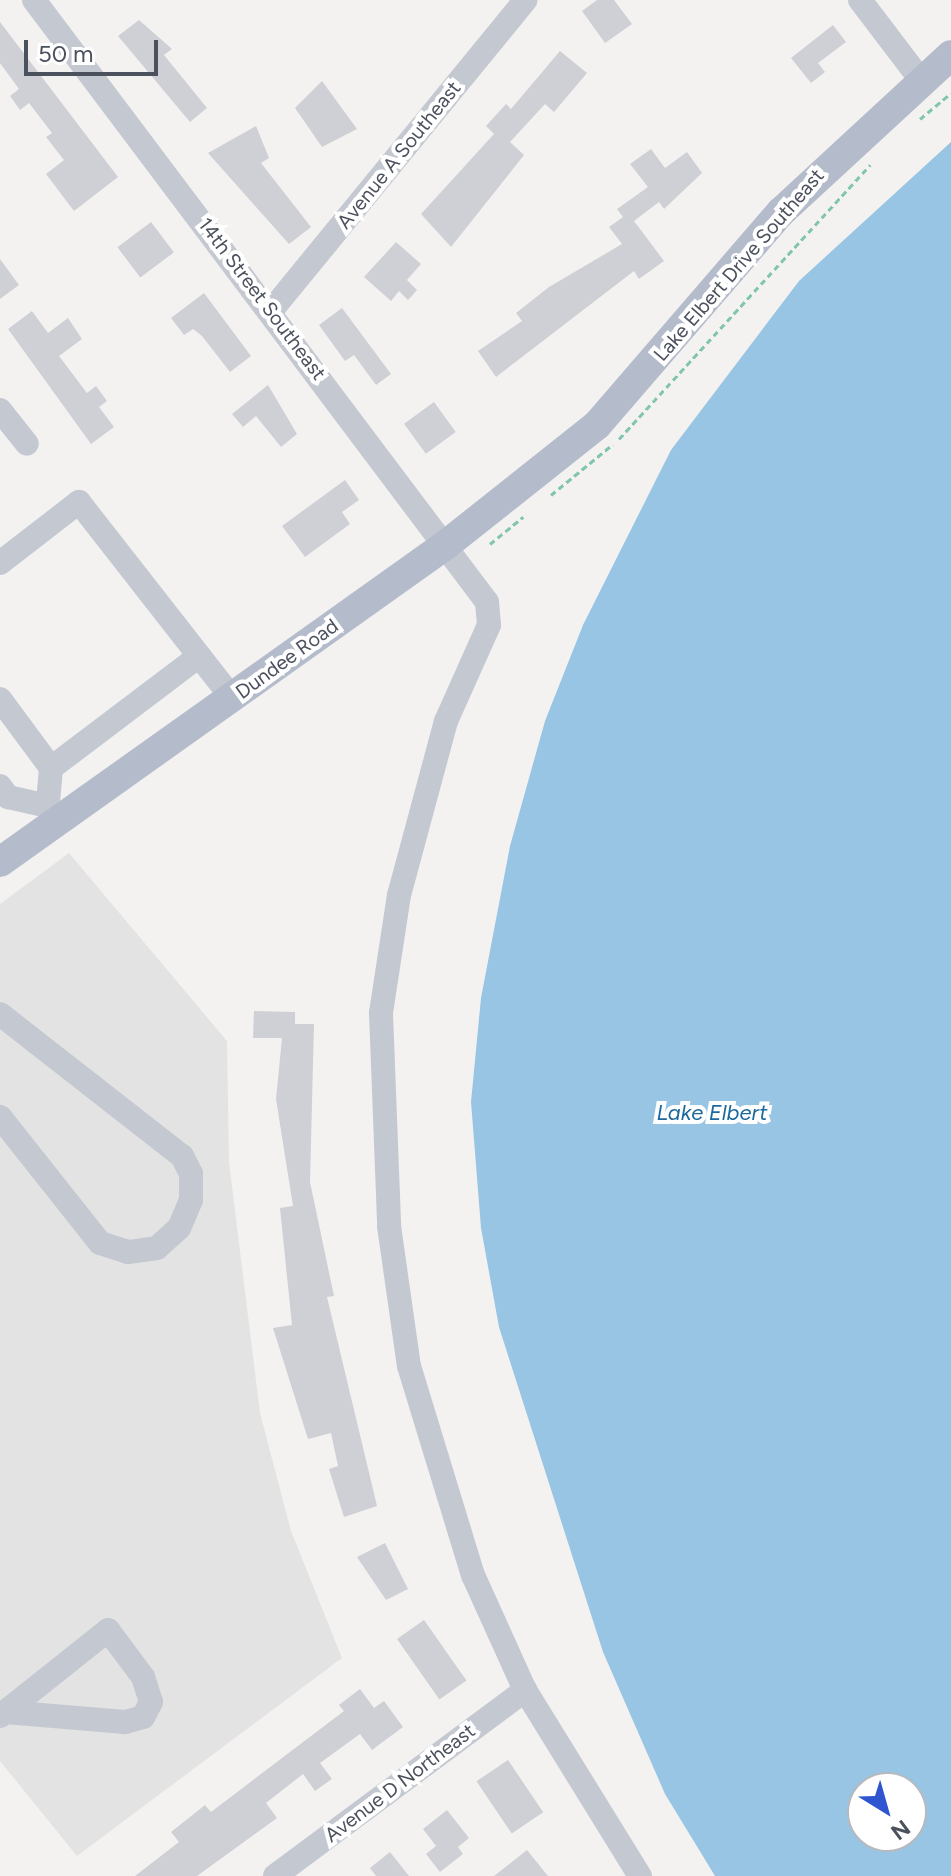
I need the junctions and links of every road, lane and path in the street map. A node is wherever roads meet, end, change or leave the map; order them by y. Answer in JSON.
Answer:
{"nodes":[{"id":1,"x":34,"y":0,"type":"edge"},
{"id":2,"x":526,"y":0,"type":"edge"},
{"id":3,"x":860,"y":0,"type":"edge"},
{"id":4,"x":951,"y":55,"type":"edge"},
{"id":5,"x":920,"y":79,"type":"junction"},
{"id":6,"x":951,"y":93,"type":"edge"},
{"id":7,"x":916,"y":122,"type":"dead end"},
{"id":8,"x":874,"y":161,"type":"dead end"},
{"id":9,"x":271,"y":311,"type":"junction"},
{"id":10,"x":0,"y":410,"type":"edge"},
{"id":11,"x":27,"y":444,"type":"dead end"},
{"id":12,"x":568,"y":448,"type":"joint"},
{"id":13,"x":546,"y":498,"type":"dead end"},
{"id":14,"x":534,"y":507,"type":"dead end"},
{"id":15,"x":447,"y":544,"type":"junction"},
{"id":16,"x":490,"y":544,"type":"dead end"},
{"id":17,"x":0,"y":563,"type":"edge"},
{"id":18,"x":198,"y":657,"type":"junction"},
{"id":19,"x":0,"y":699,"type":"edge"},
{"id":20,"x":233,"y":699,"type":"junction"},
{"id":21,"x":51,"y":768,"type":"junction"},
{"id":22,"x":0,"y":786,"type":"edge"},
{"id":23,"x":53,"y":813,"type":"junction"},
{"id":24,"x":0,"y":862,"type":"edge"},
{"id":25,"x":0,"y":1014,"type":"edge"},
{"id":26,"x":0,"y":1117,"type":"edge"},
{"id":27,"x":525,"y":1690,"type":"junction"},
{"id":28,"x":2,"y":1714,"type":"edge"},
{"id":29,"x":275,"y":1876,"type":"edge"},
{"id":30,"x":640,"y":1876,"type":"edge"}],
"edges":[{"from":1,"to":9,"type":"street","name":"14th Street Southeast"},
{"from":2,"to":9,"type":"street","name":"Avenue A Southeast"},
{"from":3,"to":5,"type":"street"},
{"from":4,"to":5,"type":"main road","name":"Lake Elbert Drive Southeast"},
{"from":5,"to":12,"type":"main road","name":"Lake Elbert Drive Southeast"},
{"from":6,"to":7,"type":"path"},
{"from":8,"to":13,"type":"path"},
{"from":9,"to":15,"type":"street","name":"14th Street Southeast"},
{"from":10,"to":11,"type":"street"},
{"from":12,"to":15,"type":"main road","name":"Dundee Road"},
{"from":14,"to":16,"type":"path"},
{"from":15,"to":20,"type":"main road","name":"Dundee Road"},
{"from":15,"to":27,"type":"street","name":"14th Street Southeast"},
{"from":17,"to":18,"type":"street"},
{"from":18,"to":20,"type":"street"},
{"from":18,"to":21,"type":"street"},
{"from":19,"to":21,"type":"street"},
{"from":20,"to":23,"type":"main road","name":"Dundee Road"},
{"from":21,"to":23,"type":"street"},
{"from":22,"to":23,"type":"street"},
{"from":23,"to":24,"type":"main road","name":"Dundee Road"},
{"from":25,"to":26,"type":"street"},
{"from":27,"to":29,"type":"street","name":"Avenue D Northeast"},
{"from":27,"to":30,"type":"street"},
{"from":28,"to":28,"type":"street"}]}
